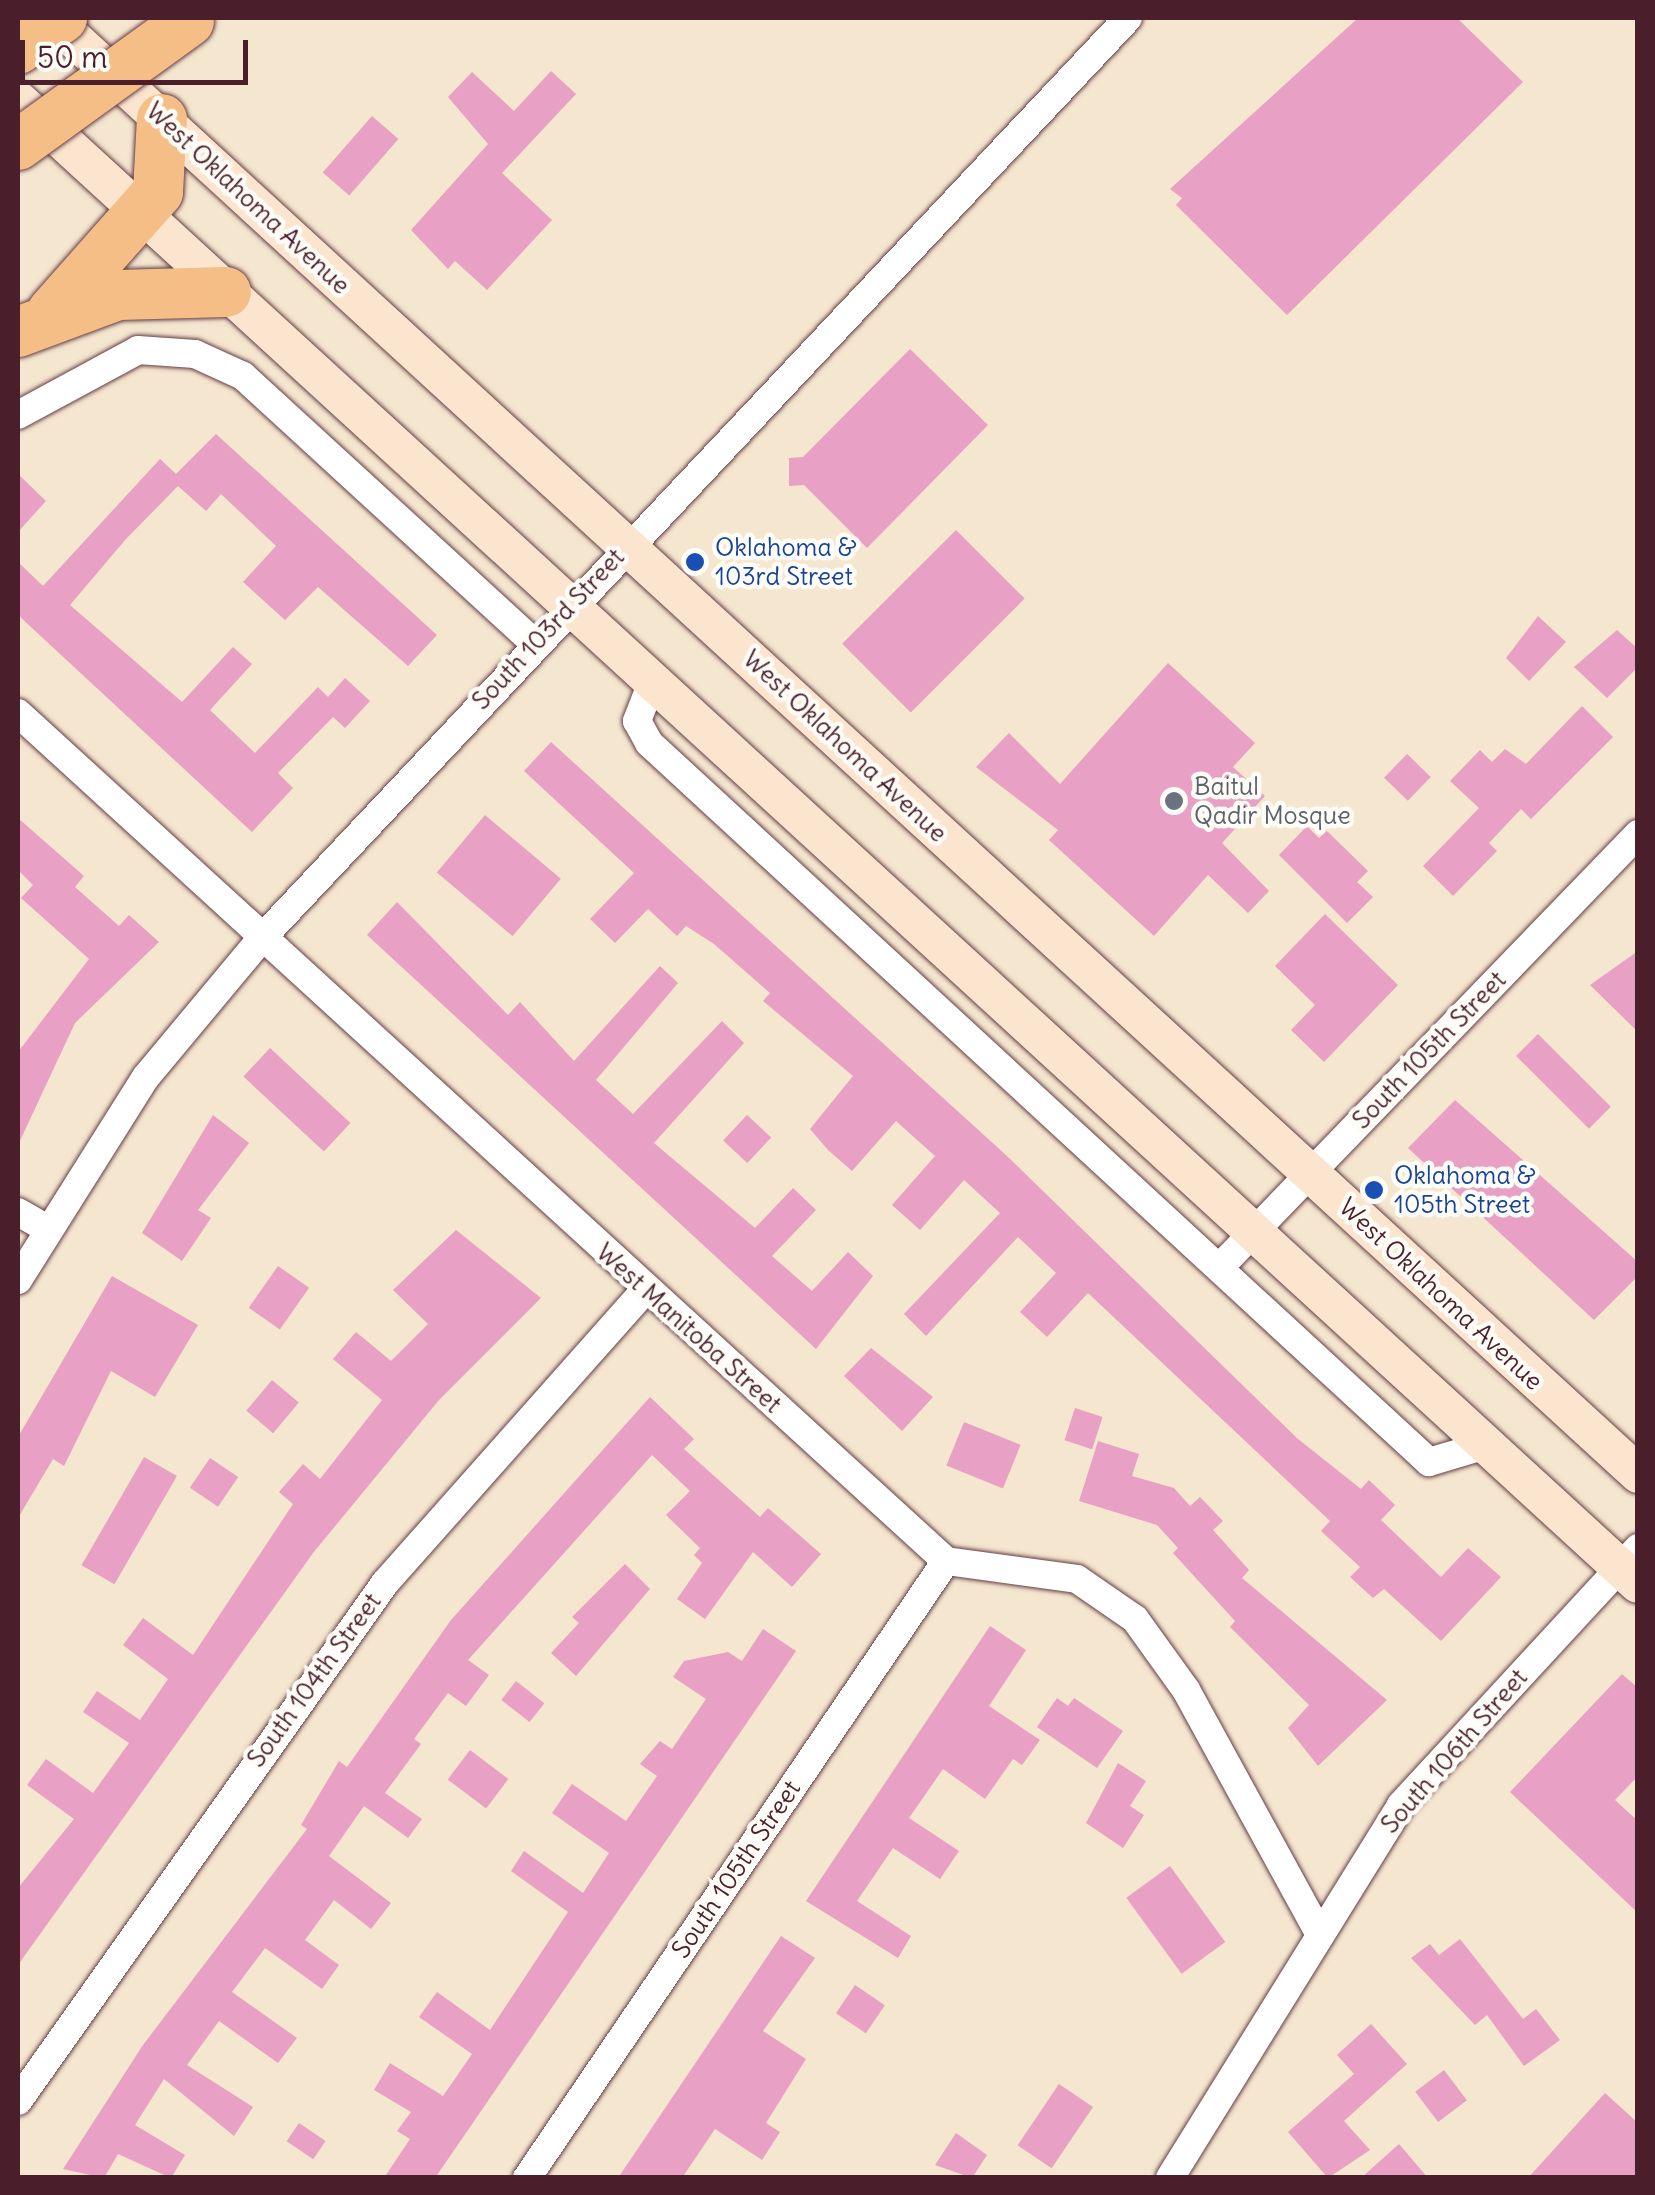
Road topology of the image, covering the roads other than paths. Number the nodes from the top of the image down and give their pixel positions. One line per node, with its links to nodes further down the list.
1 (52, 18): 7 (main road, West Oklahoma Avenue)
2 (62, 18): 5 (highway, bridge)
3 (1128, 18): 13 (street, South 103rd Street)
4 (191, 19): 8 (highway, bridge)
5 (18, 49)
6 (18, 100): 9 (main road)
7 (162, 119): 9 (highway); 13 (main road, West Oklahoma Avenue)
8 (18, 145)
9 (144, 216): 10 (main road); 11 (highway)
10 (226, 292): 11 (highway); 14 (main road)
11 (35, 322)
12 (18, 415): 15 (street)
13 (626, 545): 14 (street, South 103rd Street); 20 (main road, West Oklahoma Avenue)
14 (571, 607): 15 (street, South 103rd Street); 16 (main road)
15 (534, 642): 19 (street, South 103rd Street)
16 (652, 682): 23 (main road); 24 (street)
17 (18, 713): 19 (street, West Manitoba Street)
18 (1638, 834): 20 (street, South 105th Street)
19 (262, 938): 22 (street, South 103rd Street); 26 (street, West Manitoba Street)
20 (1310, 1173): 23 (street, South 105th Street); 28 (main road, West Oklahoma Avenue)
21 (18, 1212): 22 (street)
22 (47, 1229): 25 (street, South 103rd Street)
23 (1254, 1233): 24 (street, South 105th Street); 27 (main road)
24 (1220, 1267): 27 (street)
25 (18, 1280)
26 (646, 1289): 29 (street, West Manitoba Street); 32 (street, South 104th Street)
27 (1486, 1445): 30 (main road)
28 (1638, 1474)
29 (946, 1562): 31 (street); 33 (street, South 105th Street)
30 (1631, 1566): 31 (street, South 106th Street)
31 (1317, 1929): 34 (street, South 106th Street)
32 (18, 2100)
33 (527, 2178)
34 (1170, 2178)

